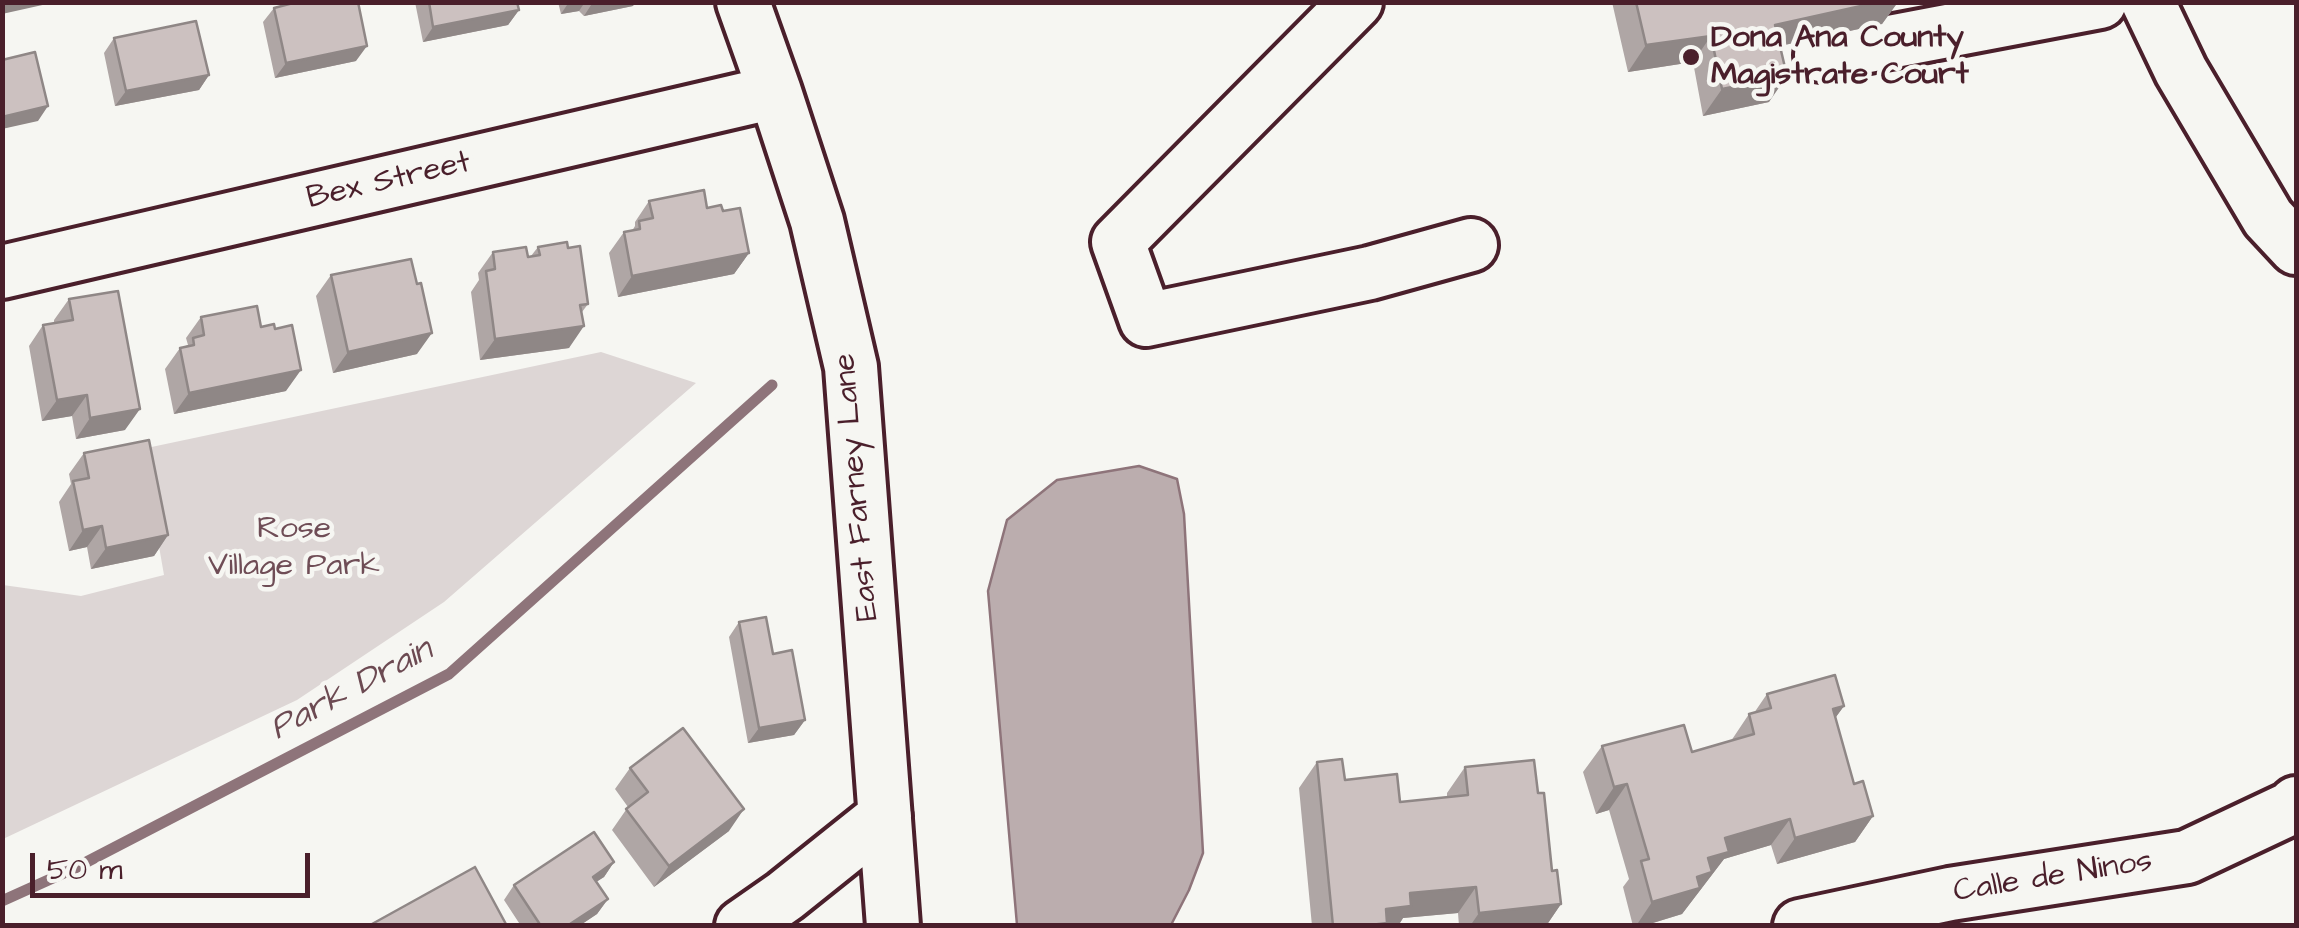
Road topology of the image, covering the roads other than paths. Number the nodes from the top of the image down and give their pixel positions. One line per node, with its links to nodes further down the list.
1 (742, 2): 6 (street, East Farney Lane)
2 (1356, 2): 7 (street)
3 (2100, 2): 5 (street)
4 (2148, 2): 8 (street)
5 (1821, 55)
6 (775, 92): 9 (street, Bex Street); 11 (street, East Farney Lane)
7 (1470, 245)
8 (2296, 248)
9 (2, 272)
10 (2295, 809): 14 (street, Calle de Ninos)
11 (885, 816): 12 (street); 13 (street, East Farney Lane)
12 (742, 926)
13 (893, 926)
14 (1800, 926)

